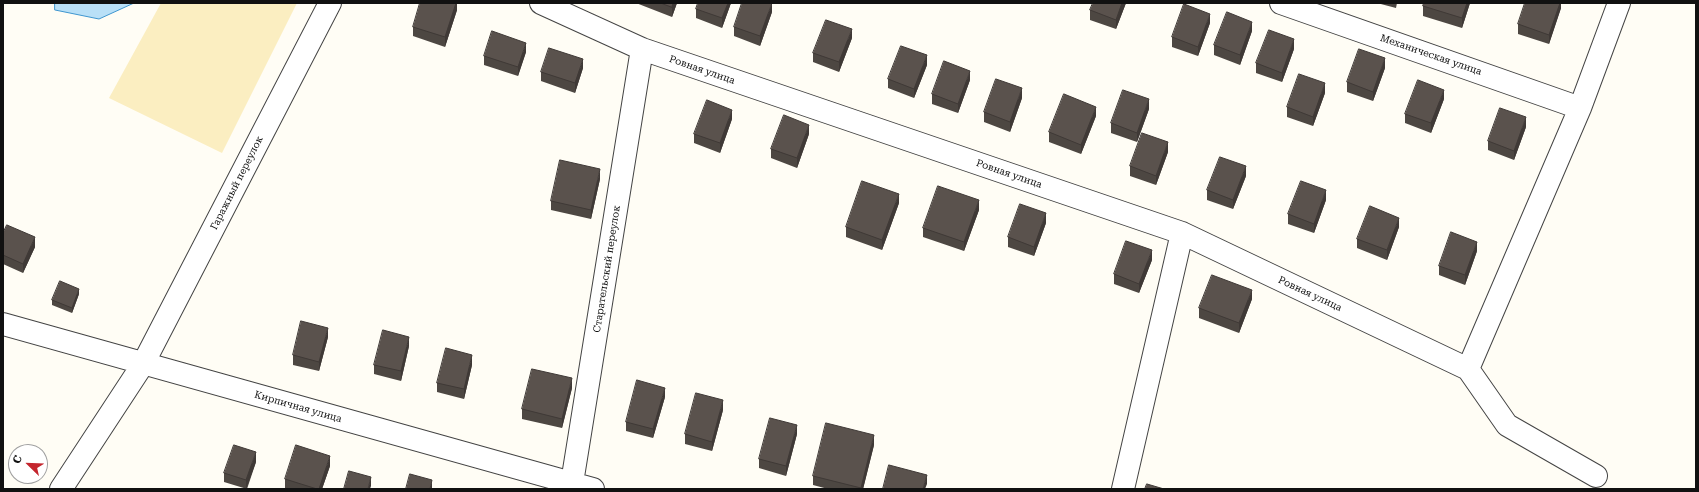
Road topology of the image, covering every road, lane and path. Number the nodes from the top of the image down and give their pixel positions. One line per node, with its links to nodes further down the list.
1 (330, 3): 9 (street, Гаражный переулок)
2 (541, 3): 5 (street, Ровная улица)
3 (1282, 3): 6 (street, Механическая улица)
4 (1620, 3): 6 (street)
5 (642, 49): 7 (street, Ровная улица); 12 (street, Старательский переулок)
6 (1580, 108): 10 (street)
7 (1182, 233): 10 (street, Ровная улица); 14 (street)
8 (3, 324): 9 (street, Кирпичная улица)
9 (143, 364): 12 (street, Кирпичная улица); 13 (street, Гаражный переулок)
10 (1468, 369): 11 (street)
11 (1596, 476)
12 (579, 487)
13 (61, 489)
14 (1123, 489)

